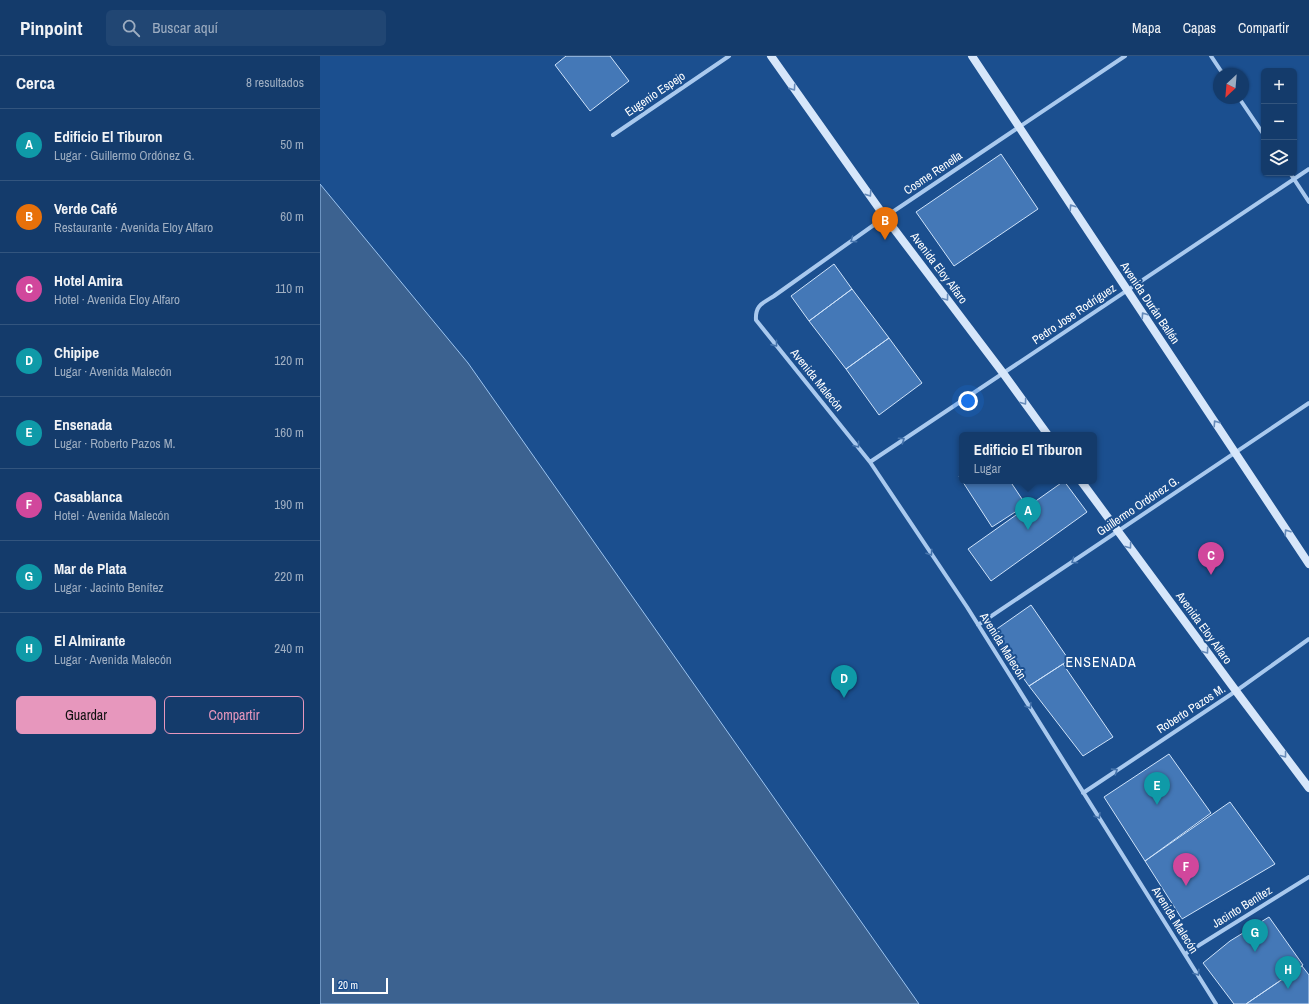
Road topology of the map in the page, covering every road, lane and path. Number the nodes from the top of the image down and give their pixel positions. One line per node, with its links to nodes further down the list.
1 (729, 56): 10 (street, Eugenio Espejo)
2 (771, 56): 15 (street, Avenida Eloy Alfaro, one-way to 15)
3 (972, 56): 8 (street, Avenida Durán Ballén)
4 (1126, 56): 8 (street, Cosme Renella)
5 (1211, 56): 6 (street)
6 (1219, 68)
7 (1243, 104): 9 (street)
8 (1019, 127): 15 (street, Cosme Renella); 16 (street, Avenida Durán Ballén, one-way to 8)
9 (1261, 131)
10 (613, 135)
11 (1309, 169): 13 (street, Pedro Jose Rodríguez)
12 (1292, 176): 13 (street)
13 (1294, 180): 14 (street); 16 (street, Pedro Jose Rodríguez)
14 (1309, 202)
15 (885, 217): 17 (street, Cosme Renella, one-way to 17); 18 (street, Avenida Eloy Alfaro, one-way to 18)
16 (1128, 291): 18 (street, Pedro Jose Rodríguez); 21 (street, Avenida Durán Ballén, one-way to 16)
17 (756, 311): 22 (street, Avenida Malecón, one-way to 22)
18 (1003, 373): 20 (street, Avenida Eloy Alfaro, one-way to 20); 22 (street, Pedro Jose Rodríguez, one-way to 18)
19 (1309, 402): 21 (street, Guillermo Ordónez G.)
20 (1046, 432)
21 (1235, 452): 24 (street, Guillermo Ordónez G.); 25 (street, Avenida Durán Ballén, one-way to 21)
22 (870, 462): 26 (street, Avenida Malecón, one-way to 26)
23 (1084, 484): 24 (street, Avenida Eloy Alfaro)
24 (1118, 531): 26 (street, Guillermo Ordónez G., one-way to 26); 28 (street, Avenida Eloy Alfaro, one-way to 28)
25 (1309, 564)
26 (978, 626): 30 (street, Avenida Malecón, one-way to 30)
27 (1309, 639): 28 (street, Roberto Pazos M.)
28 (1236, 691): 29 (street, Avenida Eloy Alfaro, one-way to 29); 30 (street, Roberto Pazos M., one-way to 28)
29 (1309, 788)
30 (1083, 793): 32 (street, Avenida Malecón, one-way to 32)
31 (1309, 877): 32 (street, Jacinto Benítez)
32 (1185, 954): 33 (street, Avenida Malecón, one-way to 33)
33 (1216, 1004)

